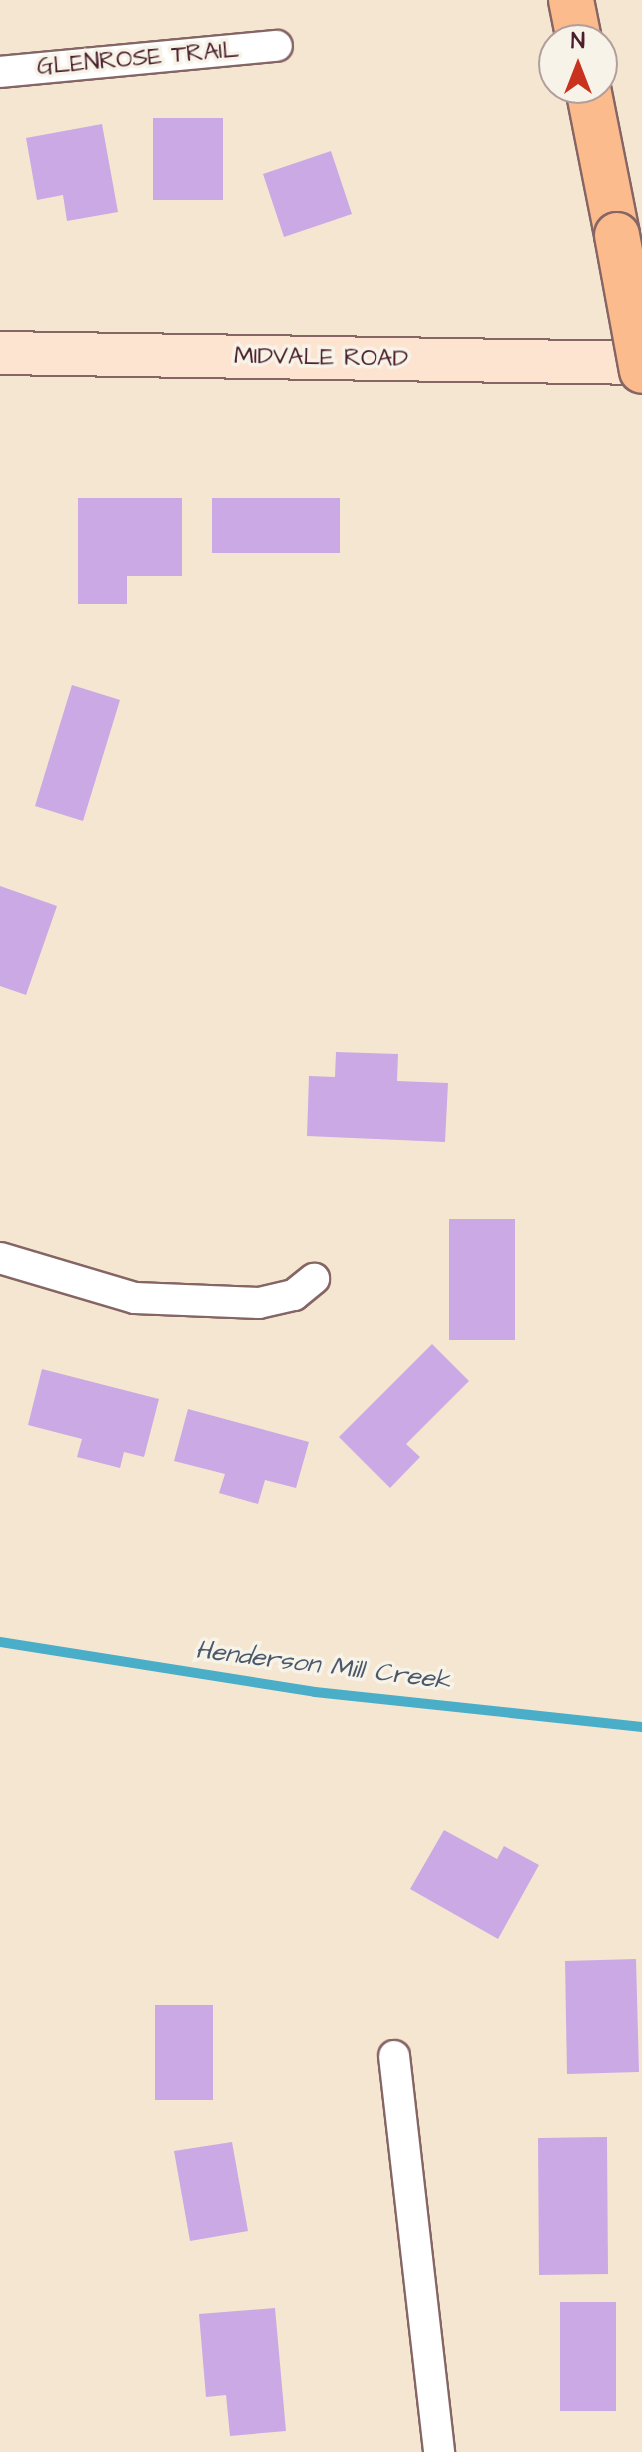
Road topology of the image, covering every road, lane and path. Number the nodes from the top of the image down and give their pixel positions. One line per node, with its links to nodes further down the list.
1 (571, 0): 2 (highway)
2 (576, 24)
3 (277, 46): 4 (street, GLENROSE TRAIL)
4 (0, 72)
5 (591, 104): 8 (highway, bridge)
6 (0, 353): 7 (street, MIDVALE ROAD)
7 (642, 363)
8 (642, 371)
9 (0, 1258): 10 (street)
10 (314, 1279)
11 (394, 2056): 12 (street)
12 (439, 2452)

